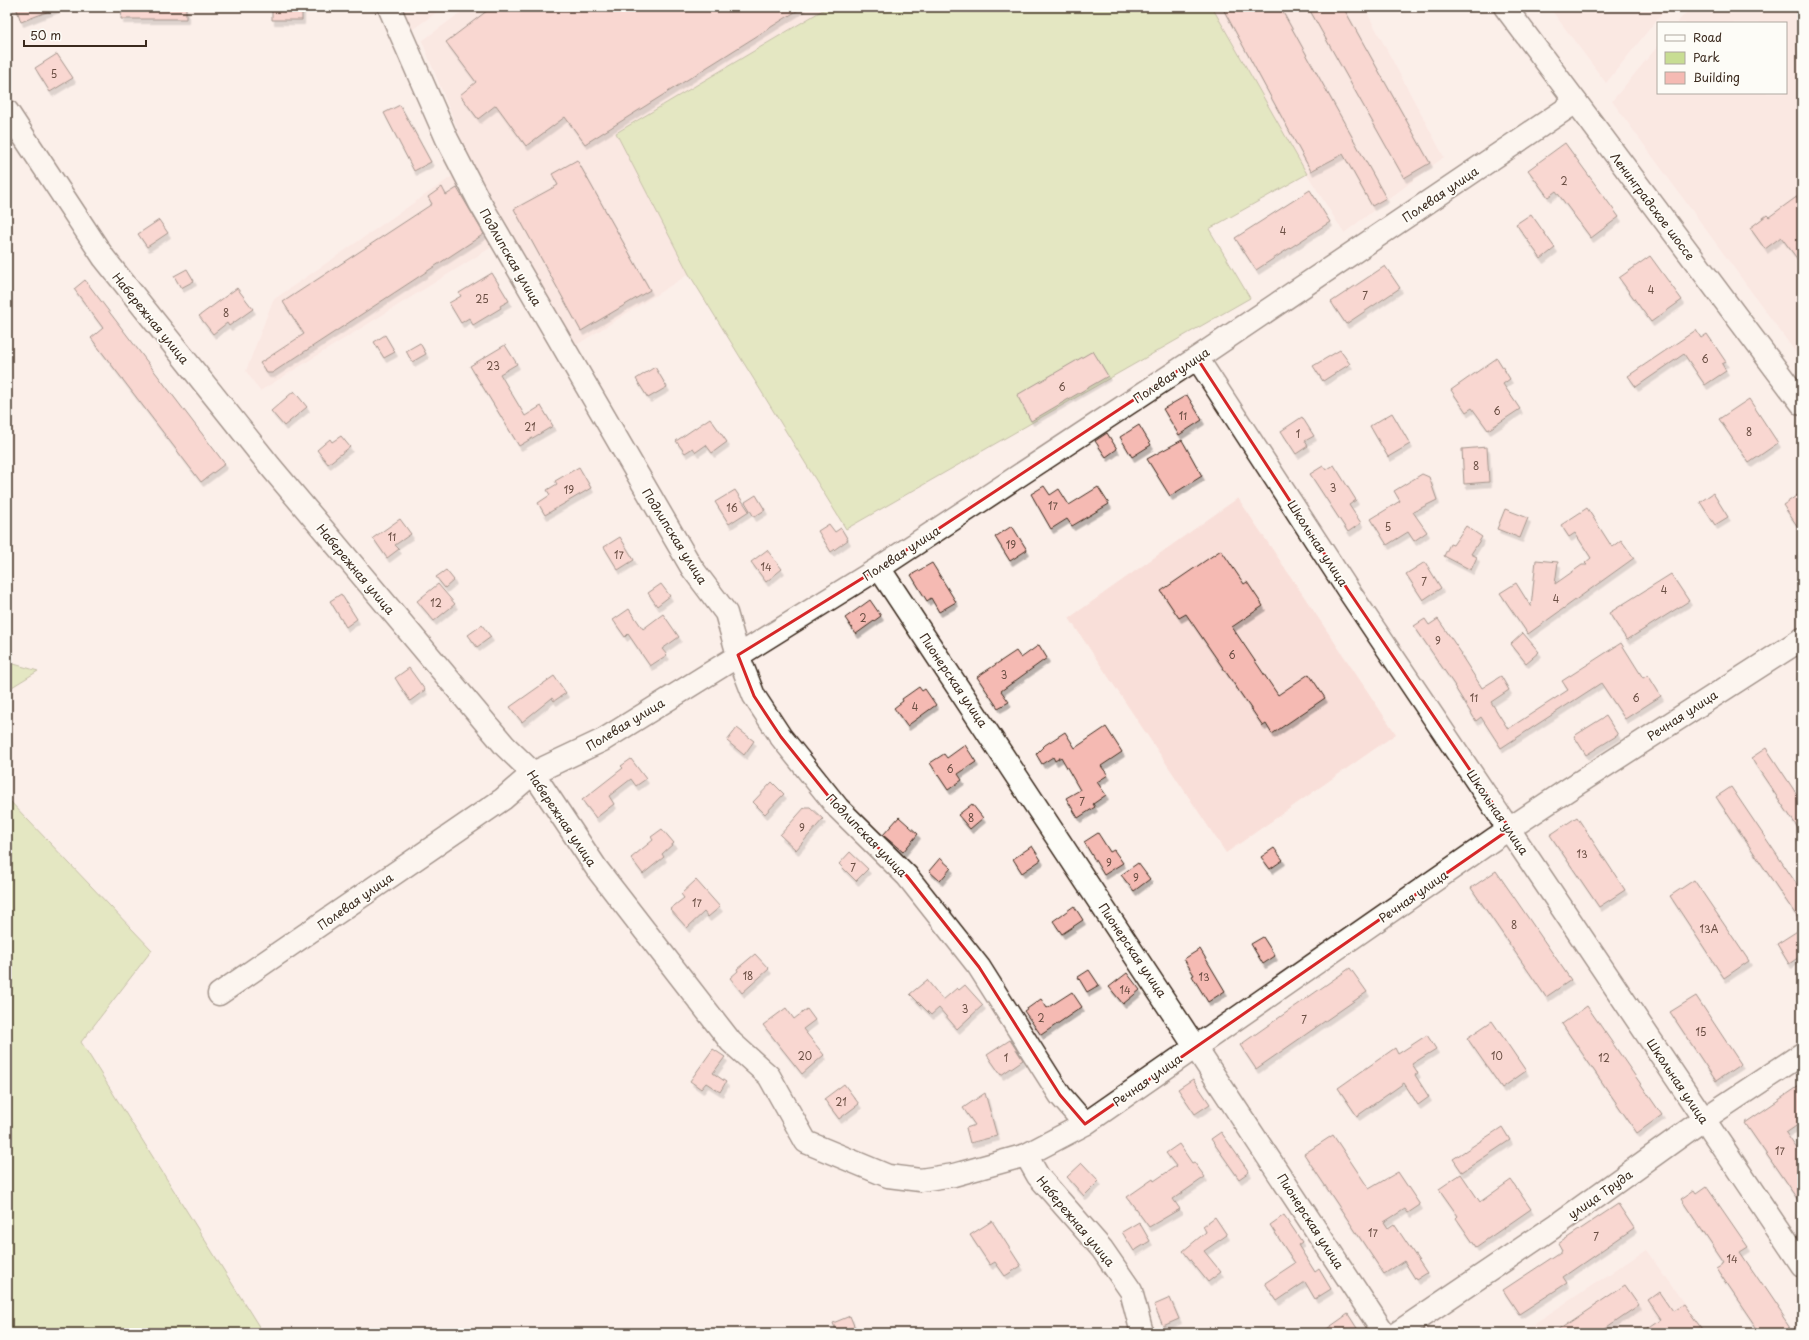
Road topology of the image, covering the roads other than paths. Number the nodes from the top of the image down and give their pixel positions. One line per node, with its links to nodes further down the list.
1 (389, 7): 9 (street, Подлипская улица)
2 (1505, 7): 3 (street, Ленинградское шоссе)
3 (1576, 102): 5 (street, Полевая улица); 6 (street, Ленинградское шоссе)
4 (7, 111): 10 (street, Набережная улица)
5 (1197, 358): 7 (street, Полевая улица); 11 (street, Школьная улица)
6 (1802, 404)
7 (879, 568): 9 (street, Полевая улица); 13 (street, Пионерская улица)
8 (1802, 639): 11 (street, Речная улица)
9 (738, 655): 10 (street, Полевая улица); 16 (street, Подлипская улица)
10 (533, 773): 12 (street, Полевая улица); 17 (street, Набережная улица)
11 (1510, 829): 13 (street, Речная улица); 15 (street, Школьная улица)
12 (219, 994)
13 (1196, 1046): 16 (street, Речная улица); 20 (street, Пионерская улица)
14 (1802, 1054): 15 (street, улица Труда)
15 (1704, 1119): 18 (street, Школьная улица); 21 (street, улица Труда)
16 (1085, 1124): 17 (street, Речная улица)
17 (1026, 1154): 19 (street, Набережная улица)
18 (1802, 1265)
19 (1142, 1333)
20 (1384, 1333)
21 (1397, 1333)

